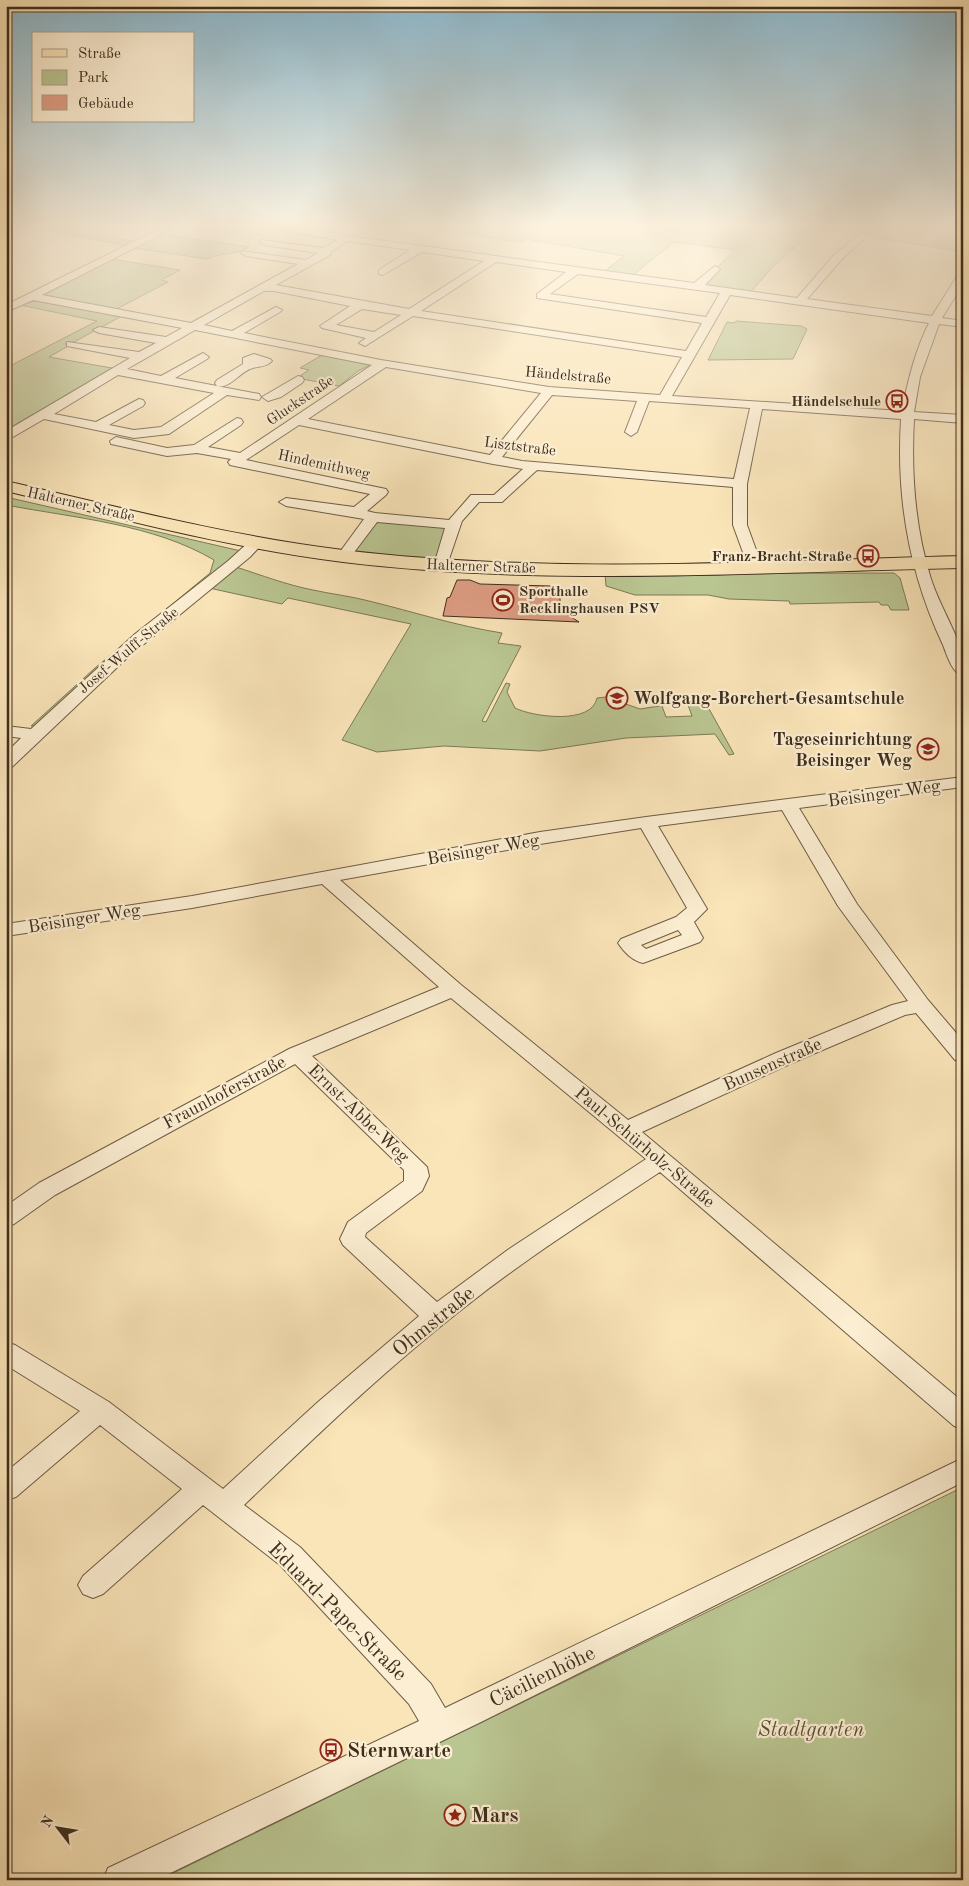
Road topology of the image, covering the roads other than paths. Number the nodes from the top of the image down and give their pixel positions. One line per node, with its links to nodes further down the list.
1 (130, 316): 14 (street, Händelstraße)
2 (213, 316): 14 (street)
3 (265, 316): 17 (street)
4 (338, 316): 18 (street)
5 (408, 316): 18 (street)
6 (433, 316): 23 (street)
7 (674, 316): 12 (street)
8 (711, 316): 12 (street)
9 (907, 316): 11 (street)
10 (937, 316): 11 (street)
11 (935, 320): 13 (street); 37 (street)
12 (708, 321): 23 (street)
13 (963, 324)
14 (190, 328): 16 (street, Händelstraße); 19 (street)
15 (99, 330): 19 (street)
16 (219, 333): 17 (street, Händelstraße); 19 (street)
17 (232, 335): 21 (street, Händelstraße)
18 (376, 336): 22 (street)
19 (171, 339): 24 (street)
20 (70, 344): 24 (street)
21 (285, 344): 22 (street, Händelstraße); 30 (street)
22 (346, 355): 26 (street, Händelstraße)
23 (689, 355): 33 (street)
24 (142, 356): 27 (street)
25 (203, 357): 28 (street)
26 (382, 364): 31 (street, Händelstraße); 39 (street, Gluckstraße)
27 (116, 371): 28 (street); 36 (street)
28 (162, 380): 30 (street)
29 (298, 380): 30 (street)
30 (223, 387): 43 (street)
31 (549, 391): 32 (street, Händelstraße); 48 (street)
32 (644, 398): 33 (street, Händelstraße); 42 (street)
33 (664, 399): 35 (street, Händelstraße)
34 (139, 403): 41 (street)
35 (757, 405): 37 (street, Händelstraße); 50 (street)
36 (42, 415): 41 (street); 44 (street)
37 (907, 415): 38 (street, Händelstraße); 59 (street)
38 (963, 419)
39 (298, 421): 47 (street, Gluckstraße); 48 (street, Lisztstraße)
40 (237, 422): 46 (street, Hindemithweg)
41 (99, 427): 43 (street); 45 (street, Hindemithweg)
42 (630, 432)
43 (134, 434): 45 (street)
44 (6, 438)
45 (121, 442): 46 (street, Hindemithweg)
46 (197, 449): 47 (street, Hindemithweg)
47 (242, 457): 53 (street, Hindemithweg)
48 (493, 460): 49 (street, Lisztstraße)
49 (535, 465): 50 (street, Lisztstraße); 55 (street)
50 (740, 484): 61 (street)
51 (6, 486): 56 (main road, Halterner Straße)
52 (286, 502): 53 (street)
53 (357, 512): 54 (street)
54 (372, 517): 55 (street); 57 (street)
55 (452, 524): 60 (street)
56 (256, 543): 57 (main road, Halterner Straße); 64 (street, Josef-Wulff-Straße)
57 (344, 556): 60 (main road, Halterner Straße)
58 (963, 562): 59 (main road, Halterner Straße)
59 (919, 563): 61 (main road, Halterner Straße); 62 (street)
60 (441, 565): 61 (main road, Halterner Straße)
61 (755, 566)
62 (963, 672)
63 (6, 731): 64 (street)
64 (34, 734): 65 (street, Josef-Wulff-Straße)
65 (6, 763)
66 (963, 782): 67 (street, Beisinger Weg)
67 (789, 806): 68 (street, Beisinger Weg); 73 (street)
68 (646, 822): 69 (street, Beisinger Weg); 70 (street)
69 (325, 877): 71 (street, Beisinger Weg); 72 (street, Paul-Schürholz-Straße)
70 (683, 921)
71 (6, 930)
72 (453, 989): 74 (street, Fraunhoferstraße); 76 (street, Paul-Schürholz-Straße)
73 (920, 1005): 75 (street); 76 (street, Bunsenstraße)
74 (297, 1054): 78 (street, Fraunhoferstraße); 79 (street, Ernst-Abbe-Weg)
75 (963, 1055)
76 (626, 1130): 77 (street, Paul-Schürholz-Straße)
77 (662, 1160): 79 (street, Ohmstraße); 82 (street, Paul-Schürholz-Straße)
78 (6, 1218)
79 (436, 1316): 86 (street, Ohmstraße)
80 (6, 1352): 81 (street, Eduard-Pape-Straße)
81 (100, 1410): 84 (street); 85 (street, Eduard-Pape-Straße)
82 (963, 1418)
83 (963, 1469): 88 (street, Cäcilienhöhe)
84 (6, 1489)
85 (201, 1489): 86 (street, Eduard-Pape-Straße); 87 (street)
86 (224, 1506): 88 (street, Eduard-Pape-Straße)
87 (93, 1585)
88 (439, 1726): 89 (street, Cäcilienhöhe)
89 (120, 1880)

